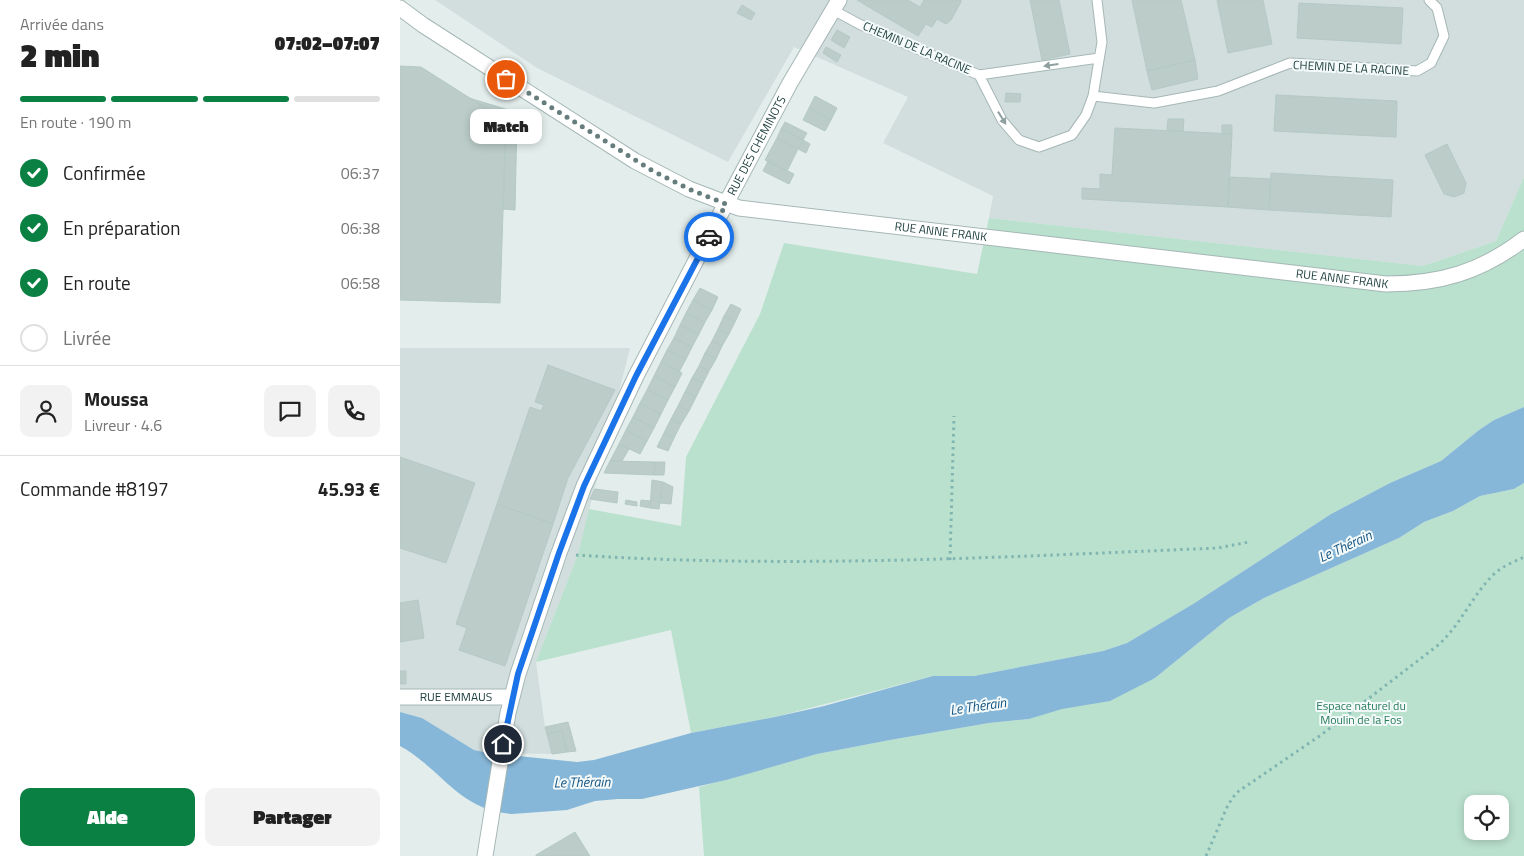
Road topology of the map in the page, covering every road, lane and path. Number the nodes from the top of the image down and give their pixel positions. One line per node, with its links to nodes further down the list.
1 (1097, 0): 5 (lane)
2 (1429, 0): 7 (lane, CHEMIN DE LA RACINE)
3 (836, 5): 6 (lane, CHEMIN DE LA RACINE); 8 (street, RUE DES CHEMINOTS)
4 (400, 8): 8 (street, RUE ANNE FRANK)
5 (1099, 58): 6 (lane, one-way to 6); 7 (lane)
6 (979, 75): 7 (lane, CHEMIN DE LA RACINE, one-way to 7)
7 (1093, 96)
8 (726, 204): 9 (street, RUE ANNE FRANK); 12 (street, RUE DES CHEMINOTS)
9 (1524, 239)
10 (954, 416): 14 (path)
11 (1249, 542): 14 (path)
12 (559, 553): 14 (path); 16 (street, RUE DES CHEMINOTS)
13 (1524, 557): 18 (path)
14 (950, 560)
15 (400, 697): 16 (street, RUE EMMAUS)
16 (512, 697): 17 (street, RUE DES CHEMINOTS)
17 (485, 856)
18 (1206, 856)

